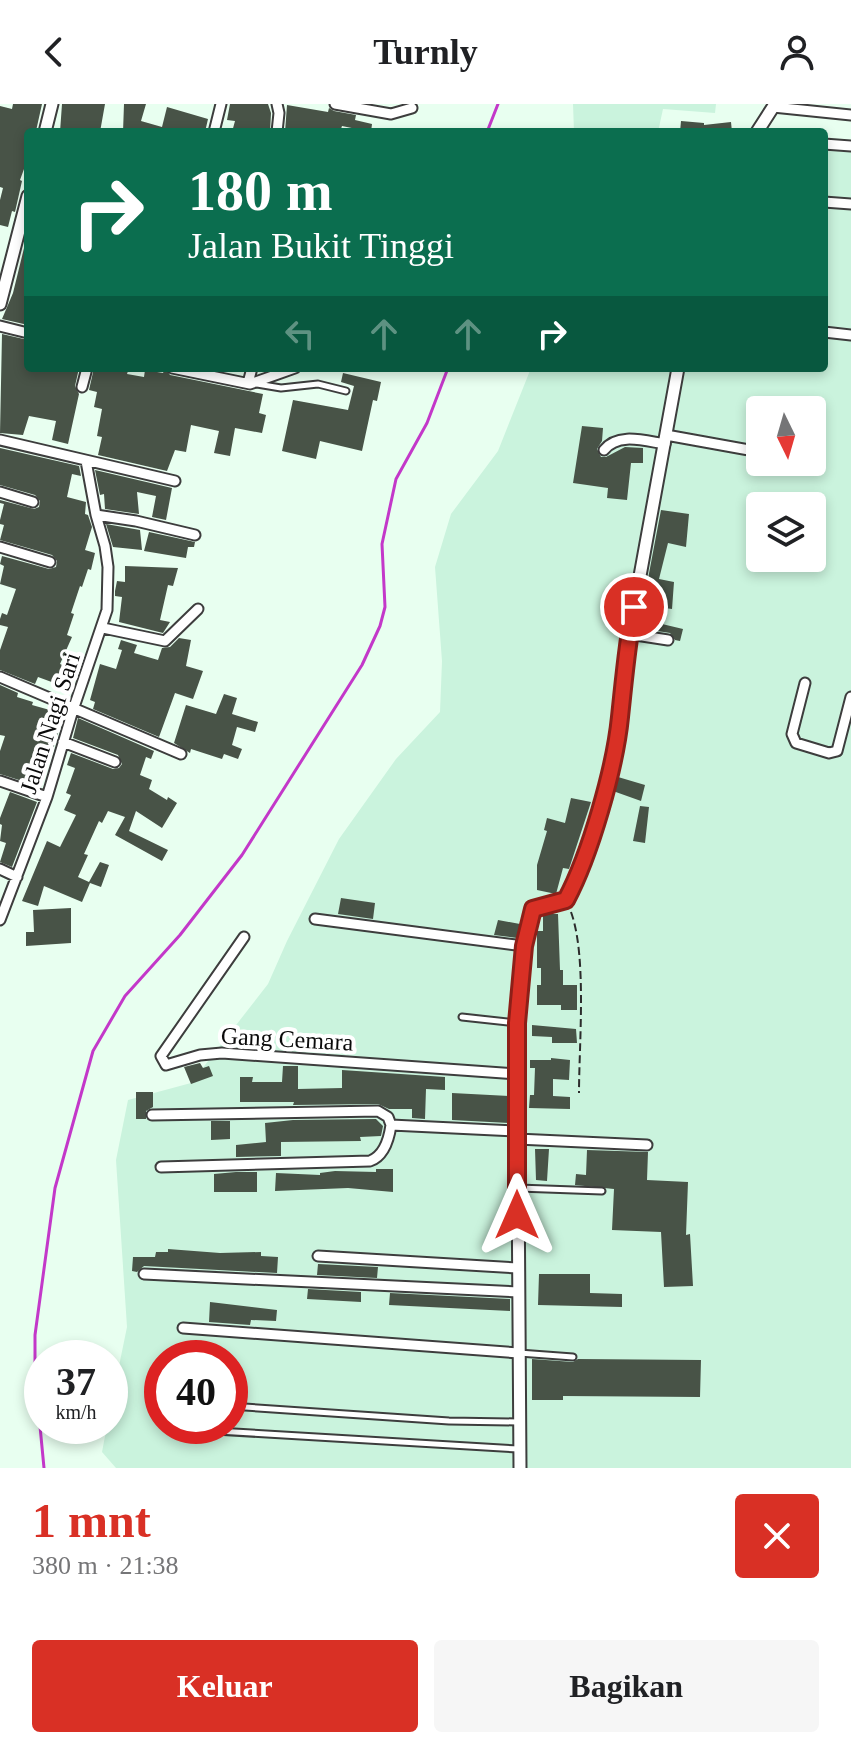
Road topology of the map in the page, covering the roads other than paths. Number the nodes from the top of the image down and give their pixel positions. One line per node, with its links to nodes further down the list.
1 (52, 104): 8 (street)
2 (221, 104): 9 (street)
3 (277, 104): 10 (street)
4 (335, 104): 6 (street)
5 (774, 106): 7 (street); 11 (street)
6 (412, 108)
7 (851, 115)
8 (46, 128)
9 (215, 128)
10 (279, 128)
11 (760, 128)
12 (828, 144): 13 (street)
13 (851, 146)
14 (828, 202): 15 (street)
15 (851, 204)
16 (24, 224): 17 (street)
17 (0, 304)
18 (0, 326): 19 (street)
19 (24, 332)
20 (828, 332): 21 (street)
21 (851, 335)
22 (86, 372): 28 (street)
23 (192, 372): 27 (street)
24 (252, 372): 27 (street)
25 (281, 372): 27 (street)
26 (677, 372): 30 (street)
27 (251, 384): 29 (lane)
28 (82, 387)
29 (346, 391)
30 (665, 439): 32 (street); 33 (street); 44 (street)
31 (0, 440): 34 (street)
32 (604, 450)
33 (746, 450)
34 (86, 461): 35 (street); 38 (street, Jalan Nagi Sari)
35 (175, 481)
36 (0, 492): 37 (street)
37 (33, 502)
38 (96, 515): 39 (street); 43 (street, Jalan Nagi Sari)
39 (195, 535)
40 (0, 547): 41 (street)
41 (50, 562)
42 (198, 609): 43 (street)
43 (103, 628): 49 (street, Jalan Nagi Sari)
44 (629, 634): 45 (street); 60 (street)
45 (668, 640)
46 (0, 677): 49 (street)
47 (805, 683): 48 (street)
48 (851, 697)
49 (73, 710): 50 (street, Jalan Nagi Sari); 51 (street)
50 (63, 742): 52 (street); 54 (street, Jalan Nagi Sari)
51 (181, 754)
52 (115, 762)
53 (0, 781): 54 (street)
54 (47, 797): 56 (street, Jalan Nagi Sari)
55 (0, 869): 56 (street)
56 (17, 877): 58 (street, Jalan Nagi Sari)
57 (315, 919): 60 (street)
58 (0, 920)
59 (244, 937): 63 (street, Gang Cemara)
60 (524, 946): 62 (street)
61 (462, 1017): 62 (lane)
62 (517, 1023): 63 (street)
63 (517, 1074): 66 (street)
64 (152, 1115): 65 (street)
65 (391, 1125): 66 (street); 68 (street)
66 (517, 1135): 67 (street); 69 (street)
67 (647, 1145)
68 (161, 1167)
69 (517, 1188): 70 (lane); 72 (street)
70 (602, 1191)
71 (318, 1256): 72 (street)
72 (518, 1268): 74 (street)
73 (144, 1274): 74 (street)
74 (518, 1292): 76 (street)
75 (183, 1328): 76 (street)
76 (519, 1353): 77 (lane); 79 (street)
77 (573, 1357)
78 (248, 1407): 79 (lane)
79 (519, 1422): 81 (street)
80 (248, 1433): 81 (lane)
81 (519, 1449): 82 (street)
82 (520, 1468)

